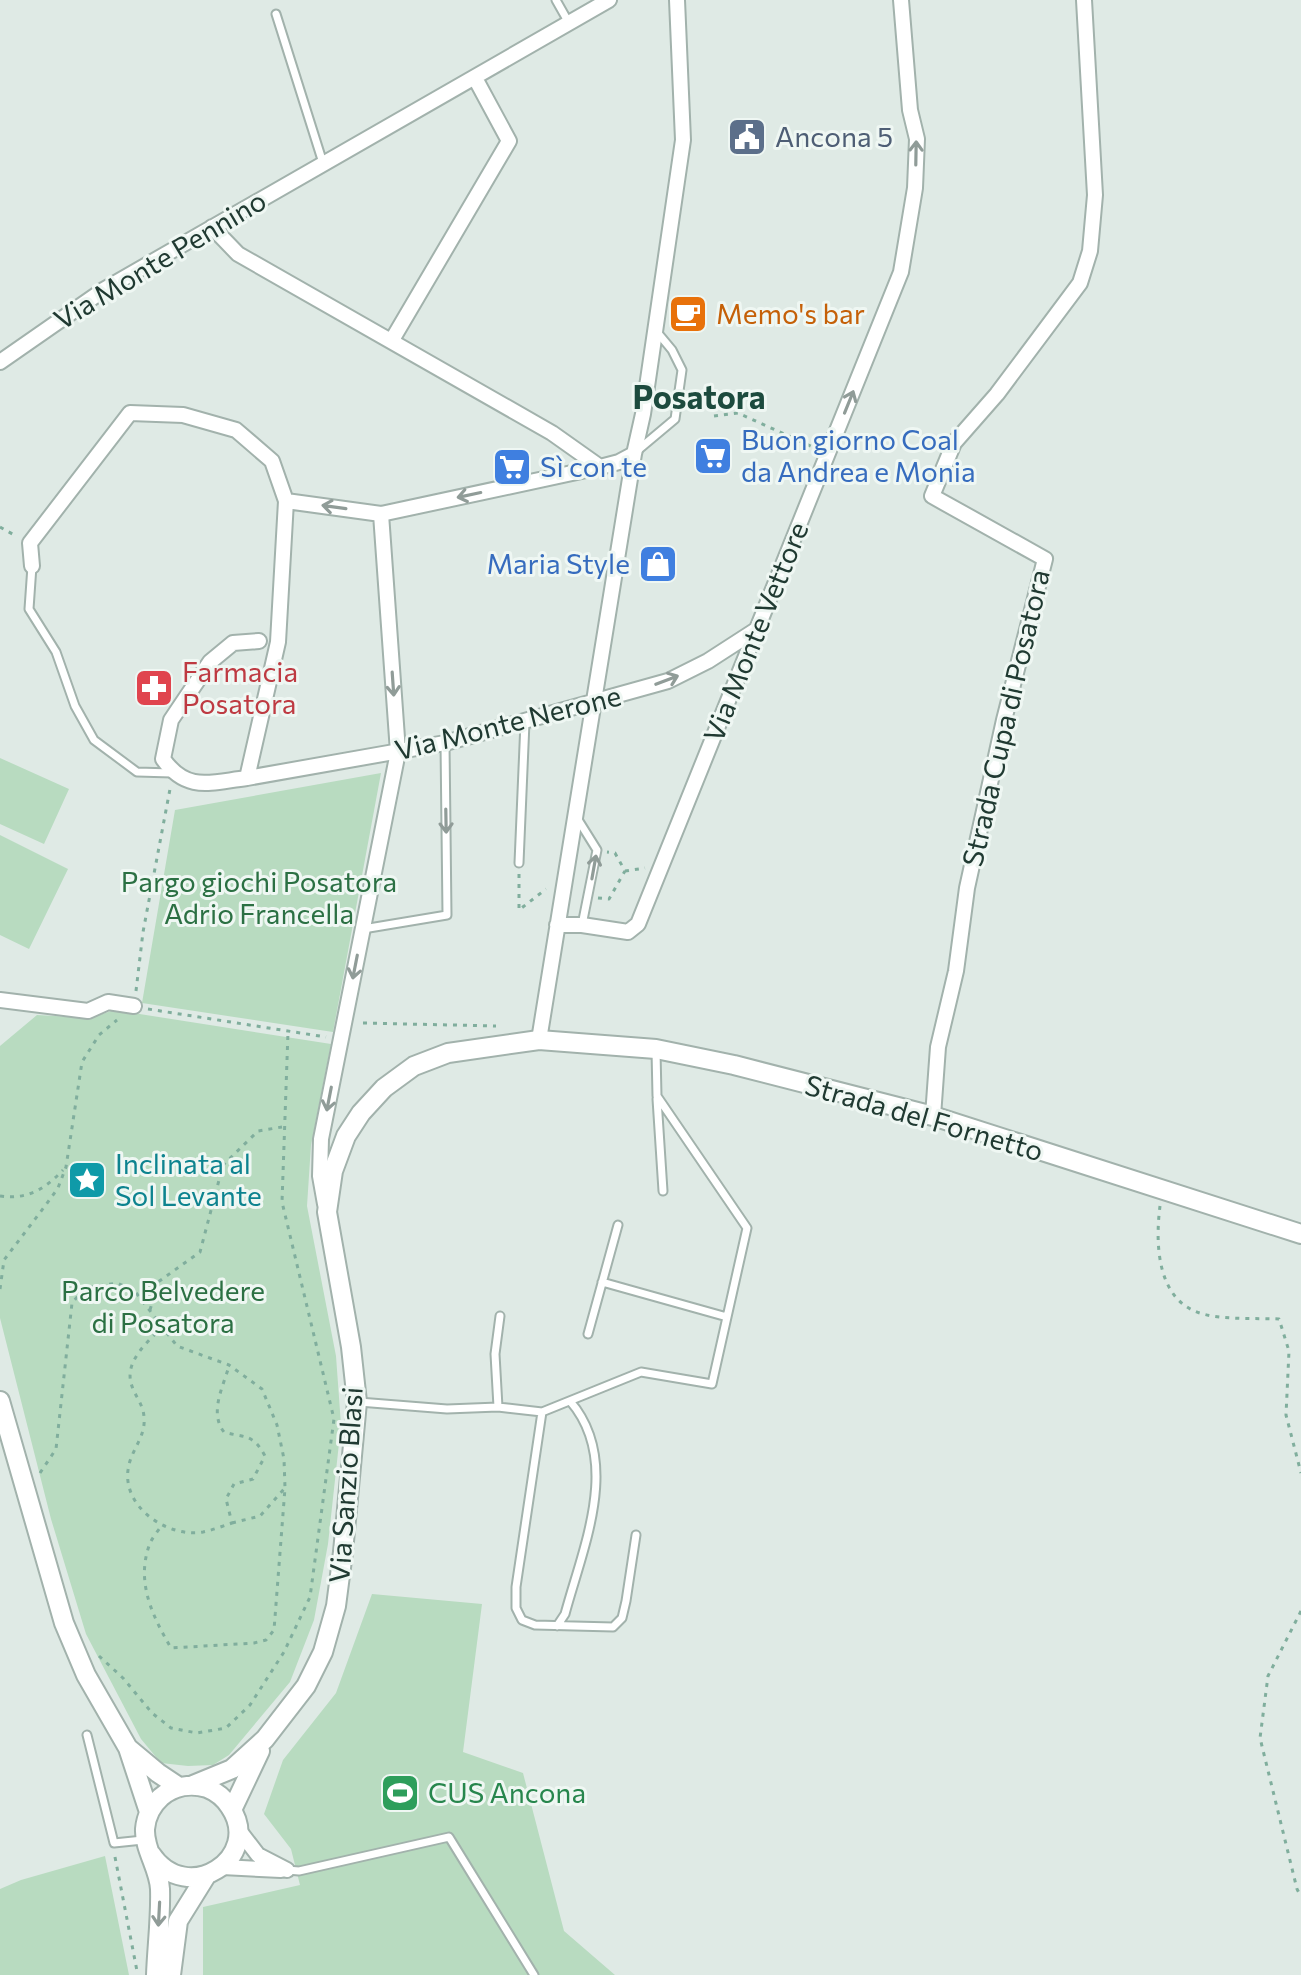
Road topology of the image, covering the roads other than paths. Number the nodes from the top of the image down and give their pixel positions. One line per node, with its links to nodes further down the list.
1 (556, 0): 7 (lane)
2 (609, 0): 7 (street, Via Monte Pennino)
3 (677, 0): 11 (street)
4 (901, 0): 19 (street, Via Monte Vettore, one-way to 4)
5 (1084, 0): 37 (street, Strada Cupa di Posatora)
6 (276, 14): 9 (lane)
7 (569, 23): 8 (street, Via Monte Pennino)
8 (475, 78): 9 (street, Via Monte Pennino); 12 (street)
9 (323, 163): 10 (street, Via Monte Pennino)
10 (212, 227): 12 (street); 13 (street, Via Monte Pennino)
11 (655, 330): 14 (street); 14 (lane)
12 (392, 340): 15 (street)
13 (0, 362)
14 (634, 454): 15 (street); 21 (street)
15 (600, 467): 17 (street, one-way to 17)
16 (286, 501): 17 (street, one-way to 16); 18 (street); 26 (street)
17 (381, 514): 24 (street, Via Sanzio Blasi, one-way to 24)
18 (32, 566): 25 (lane)
19 (756, 630): 21 (street, Via Monte Nerone, one-way to 19); 30 (street, Via Monte Vettore)
20 (259, 641): 25 (street)
21 (593, 702): 22 (street, Via Monte Nerone); 27 (street)
22 (525, 720): 23 (street, Via Monte Nerone); 28 (lane)
23 (445, 743): 24 (street, Via Monte Nerone); 31 (lane, one-way to 31)
24 (398, 752): 26 (street, Via Monte Nerone); 31 (street, Via Sanzio Blasi)
25 (173, 773): 26 (street, Via Monte Nerone)
26 (247, 778)
27 (575, 815): 29 (street); 30 (lane, one-way to 27)
28 (519, 863)
29 (557, 925): 30 (street, Via Monte Vettore); 34 (street)
30 (582, 925)
31 (363, 929): 39 (street, Via Sanzio Blasi, one-way to 39)
32 (0, 1000): 33 (street)
33 (134, 1006)
34 (539, 1040): 35 (street, Strada del Fornetto); 39 (street, Via Sanzio Blasi)
35 (656, 1049): 36 (lane); 37 (street, Strada del Fornetto)
36 (657, 1096): 38 (lane); 44 (lane)
37 (933, 1116): 41 (street, Strada del Fornetto)
38 (663, 1191)
39 (327, 1212): 48 (street, Via Sanzio Blasi)
40 (618, 1225): 42 (lane)
41 (1301, 1234)
42 (602, 1282): 44 (lane); 45 (lane)
43 (500, 1316): 49 (lane)
44 (727, 1317): 47 (lane)
45 (588, 1334)
46 (0, 1401): 55 (street)
47 (570, 1401): 50 (lane); 52 (lane)
48 (357, 1402): 49 (lane); 54 (street, Via Sanzio Blasi)
49 (498, 1407): 50 (lane)
50 (542, 1412): 52 (lane)
51 (636, 1535): 52 (lane)
52 (557, 1626)
53 (87, 1735): 60 (lane)
54 (265, 1739): 56 (street, Via Sanzio Blasi); 57 (street, Via Sanzio Blasi)
55 (128, 1748): 56 (street); 58 (street)
56 (186, 1786): 57 (street); 58 (street)
57 (232, 1810): 59 (street)
58 (149, 1812): 60 (street)
59 (238, 1829): 61 (street); 62 (street)
60 (148, 1847): 62 (street); 63 (street, one-way to 63)
61 (287, 1870): 62 (street); 65 (lane)
62 (214, 1872): 64 (street)
63 (156, 1975)
64 (171, 1975)
65 (534, 1975)

